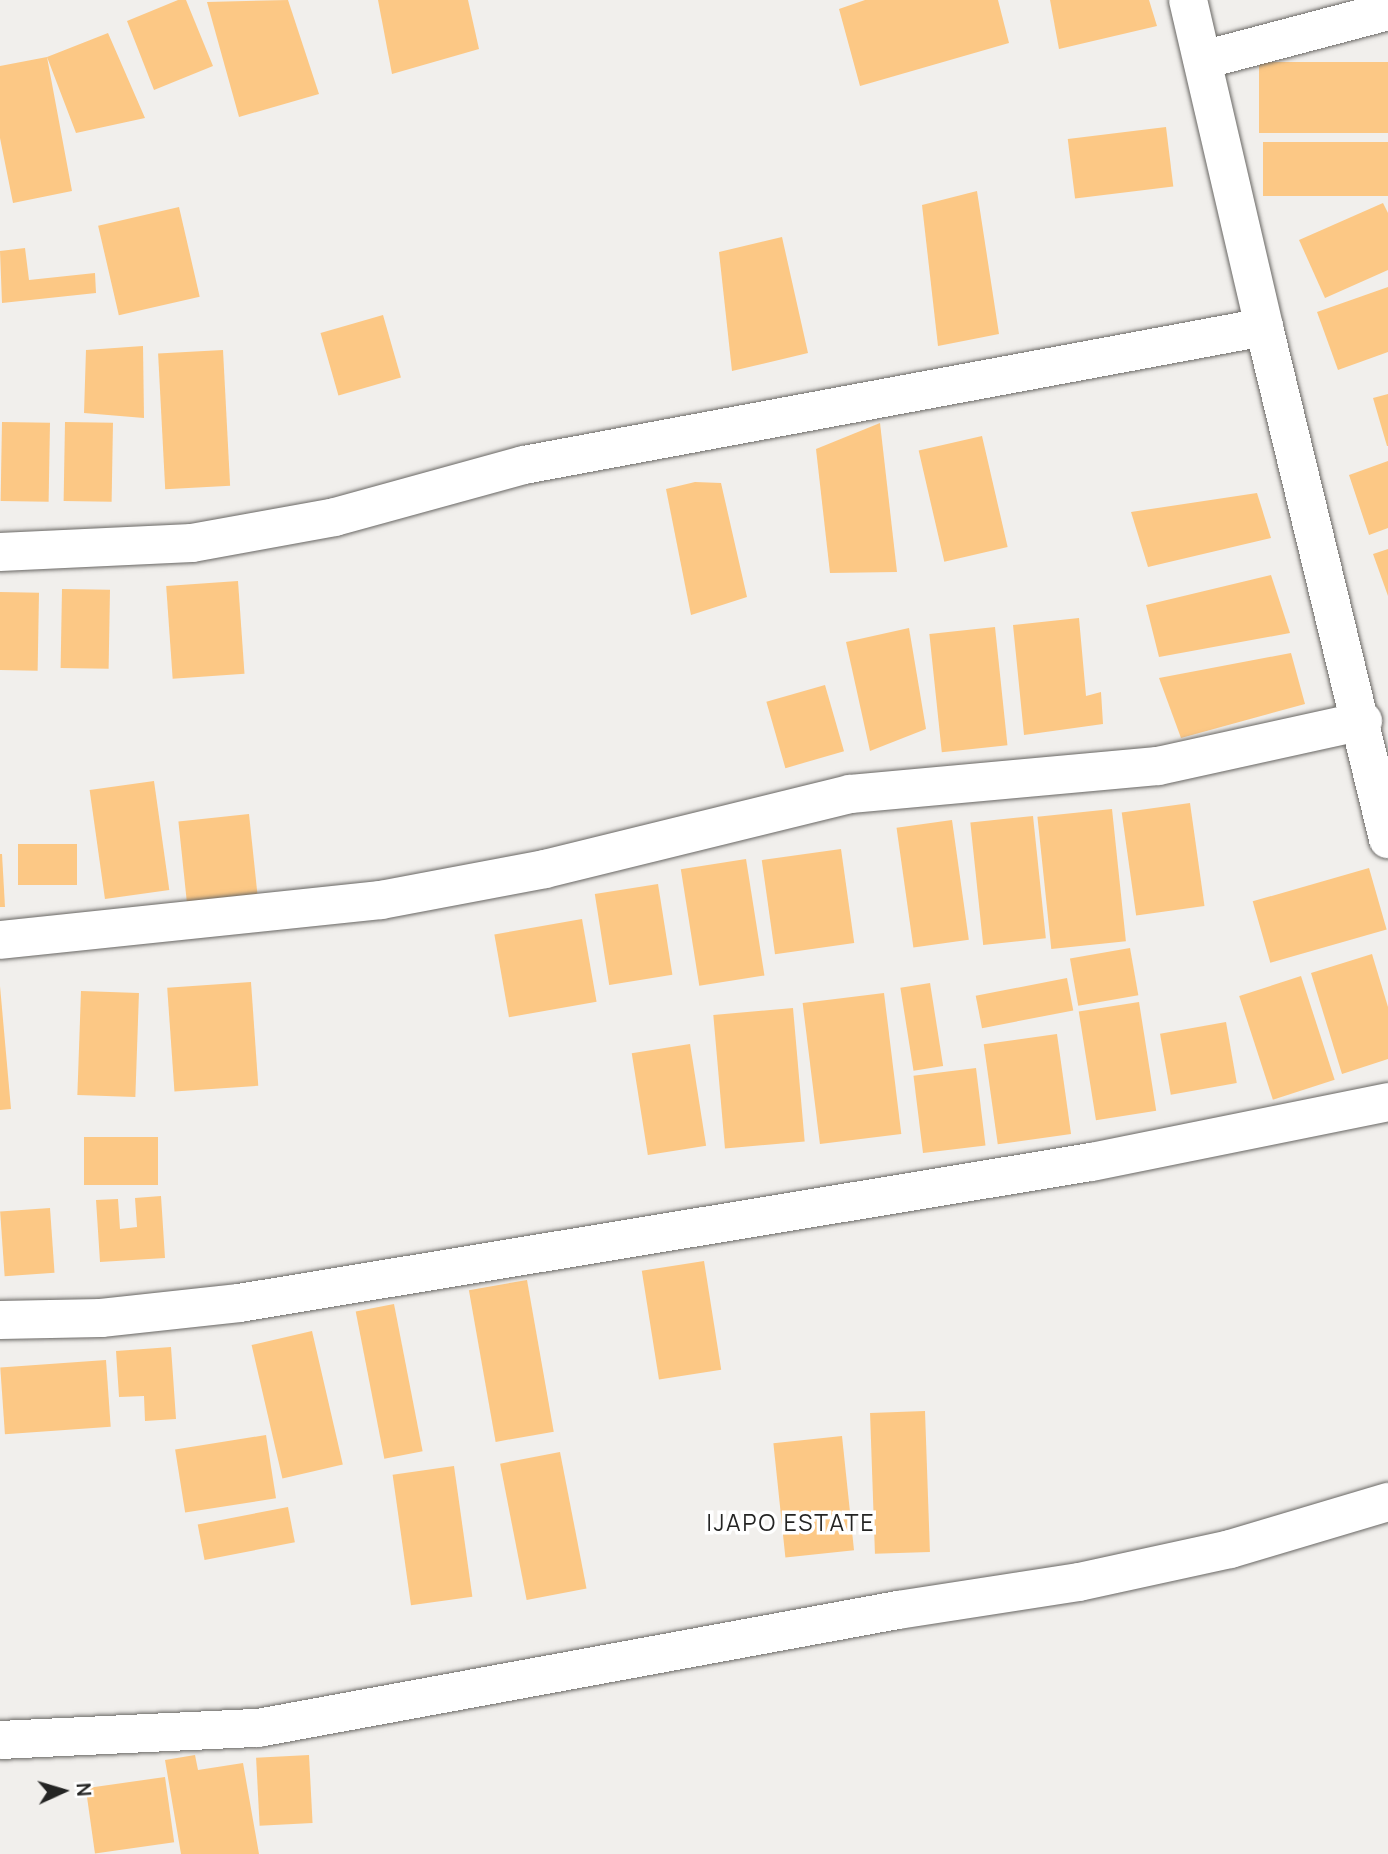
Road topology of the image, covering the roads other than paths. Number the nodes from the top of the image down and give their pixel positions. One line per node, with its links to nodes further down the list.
1 (1188, 0): 3 (street)
2 (1388, 11): 3 (street)
3 (1203, 60): 4 (street)
4 (1264, 327): 5 (street); 6 (street)
5 (0, 551)
6 (1363, 721): 7 (street); 8 (street)
7 (1388, 839)
8 (0, 940)
9 (1388, 1102): 10 (street)
10 (0, 1320)
11 (1388, 1502): 12 (street)
12 (0, 1740)

